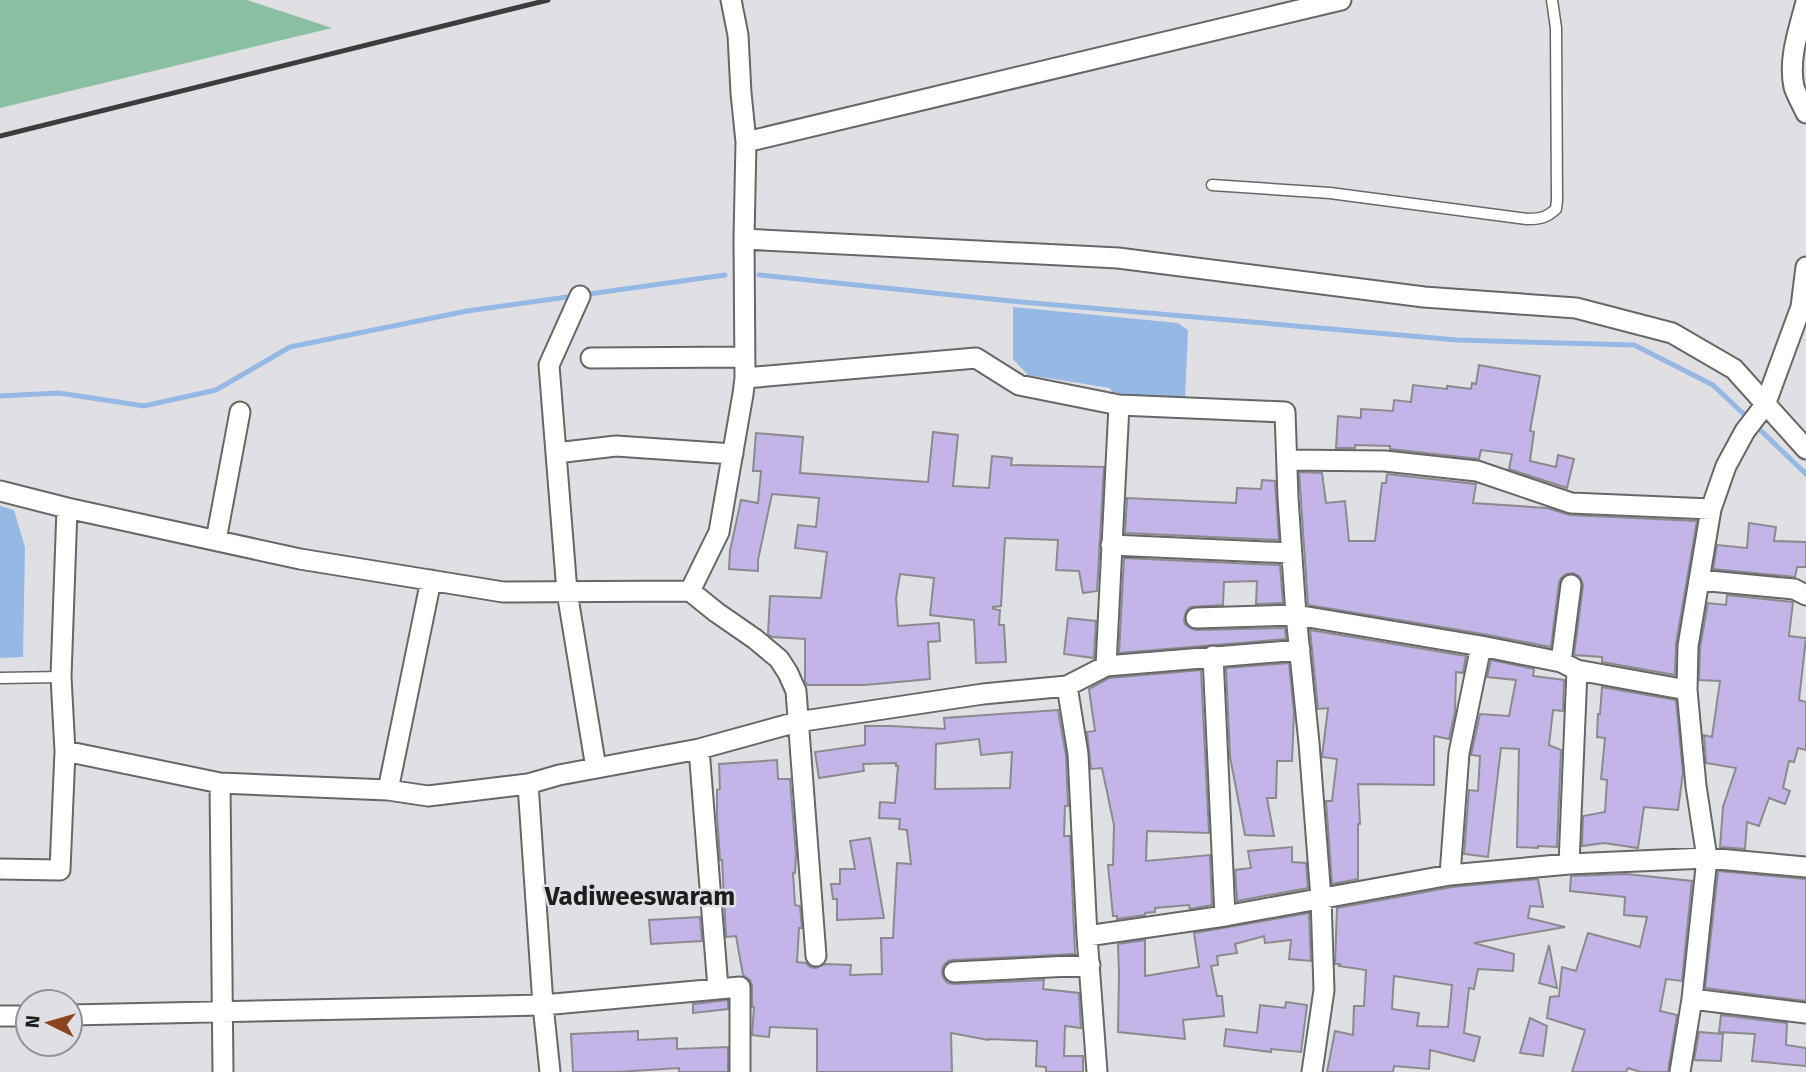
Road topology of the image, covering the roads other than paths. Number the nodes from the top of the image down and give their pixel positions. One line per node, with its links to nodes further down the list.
1 (730, 0): 6 (street)
2 (1341, 0): 6 (street)
3 (1552, 0): 7 (lane)
4 (1806, 2): 5 (street)
5 (1806, 113)
6 (746, 142): 8 (street)
7 (1212, 185)
8 (744, 239): 11 (street); 16 (street)
9 (1806, 267): 16 (street)
10 (580, 296): 18 (street)
11 (744, 357): 12 (street); 13 (street)
12 (591, 358)
13 (745, 379): 14 (street); 19 (street)
14 (1119, 405): 20 (street); 25 (street)
15 (240, 412): 24 (street)
16 (1755, 418): 17 (street); 23 (street)
17 (1806, 449)
18 (556, 453): 19 (street); 31 (street)
19 (733, 454): 30 (street)
20 (1287, 460): 23 (street); 26 (street)
21 (0, 491): 22 (street)
22 (67, 508): 24 (street); 40 (street)
23 (1711, 509): 28 (street)
24 (216, 540): 27 (street)
25 (1111, 545): 26 (street); 38 (street)
26 (1292, 553): 33 (street)
27 (431, 580): 31 (street); 50 (street)
28 (1699, 580): 32 (street); 43 (street)
29 (1571, 585): 39 (street)
30 (690, 591): 31 (street); 44 (street)
31 (567, 592): 47 (street)
32 (1806, 595)
33 (1296, 615): 34 (street); 35 (street); 36 (street)
34 (1196, 618)
35 (1481, 646): 39 (street); 55 (street)
36 (1300, 650): 37 (street); 56 (street)
37 (1213, 656): 38 (street); 57 (street)
38 (1106, 666): 42 (street)
39 (1569, 666): 43 (street); 52 (street)
40 (61, 677): 41 (lane); 46 (street)
41 (0, 678)
42 (1067, 687): 44 (street); 58 (street)
43 (1687, 691): 51 (street)
44 (797, 722): 45 (street); 59 (street)
45 (699, 749): 47 (street); 62 (street)
46 (65, 751): 48 (street); 54 (street)
47 (596, 768): 49 (street)
48 (220, 783): 50 (street); 65 (street)
49 (528, 784): 50 (street); 64 (street)
50 (388, 790)
51 (1707, 858): 52 (street); 53 (street); 63 (street)
52 (1569, 863): 55 (street)
53 (1806, 867)
54 (0, 869)
55 (1450, 875): 56 (street)
56 (1321, 898): 57 (street); 72 (street)
57 (1225, 916): 58 (street)
58 (1087, 936): 60 (street)
59 (816, 956)
60 (1090, 965): 61 (street); 71 (street)
61 (954, 972)
62 (718, 988): 64 (street); 70 (street)
63 (1692, 999): 66 (street); 73 (street)
64 (543, 1005): 65 (street); 69 (street)
65 (222, 1010): 67 (street); 68 (street)
66 (1806, 1013)
67 (84, 1015)
68 (223, 1072)
69 (550, 1072)
70 (740, 1072)
71 (1097, 1072)
72 (1312, 1072)
73 (1680, 1072)

